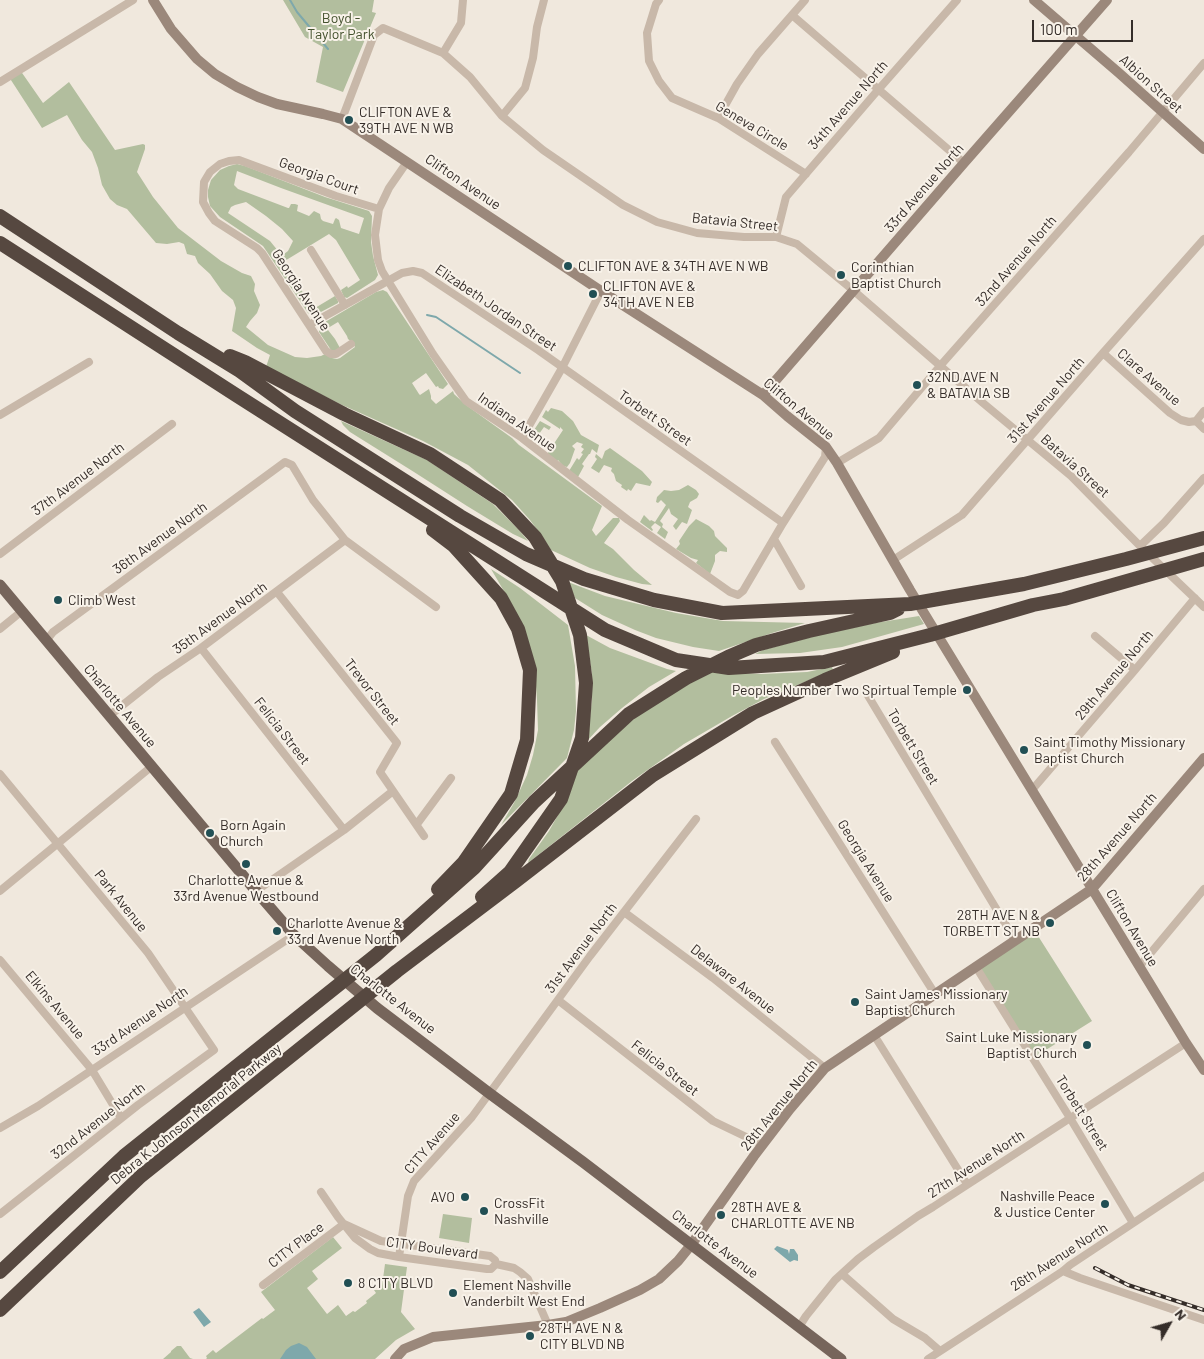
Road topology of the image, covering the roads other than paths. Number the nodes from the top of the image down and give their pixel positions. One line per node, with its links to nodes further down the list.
1 (133, 0): 14 (street)
2 (152, 0): 19 (street, Clifton Avenue)
3 (463, 0): 12 (street)
4 (544, 0): 17 (street)
5 (659, 0): 18 (street, Geneva Circle)
6 (805, 0): 10 (street)
7 (957, 0): 15 (street, 34th Avenue North)
8 (1034, 0): 11 (street, Albion Street)
9 (1108, 0): 11 (street, 33rd Avenue North)
10 (792, 15): 15 (street); 18 (street)
11 (1076, 36): 16 (street, Albion Street); 22 (street, 33rd Avenue North)
12 (443, 53): 17 (street, Batavia Street); 19 (street, Batavia Street)
13 (1204, 63): 16 (street, 32nd Avenue North)
14 (0, 82)
15 (878, 90): 22 (street); 23 (street, 34th Avenue North)
16 (1162, 112): 20 (street, Albion Street); 40 (street, 32nd Avenue North)
17 (502, 116): 27 (street, Batavia Street)
18 (718, 118): 23 (street, Geneva Circle)
19 (342, 119): 21 (street, Clifton Avenue)
20 (1204, 149)
21 (407, 162): 25 (street); 32 (street, Clifton Avenue)
22 (964, 163): 33 (street, 33rd Avenue North)
23 (806, 174): 27 (street, 34th Avenue North)
24 (205, 180): 25 (street, Georgia Court); 35 (street, Georgia Avenue)
25 (379, 209): 31 (street, Indiana Avenue)
26 (0, 216): 36 (highway)
27 (776, 237): 33 (street, Batavia Street)
28 (1204, 239): 38 (street, 31st Avenue North)
29 (0, 243): 52 (highway)
30 (311, 250): 34 (street)
31 (387, 280): 34 (street); 41 (street, Elizabeth Jordan Street); 48 (street, Indiana Avenue)
32 (601, 291): 41 (street); 42 (street, Clifton Avenue)
33 (854, 292): 40 (street, Batavia Street); 42 (street, 33rd Avenue North)
34 (345, 304): 35 (street)
35 (309, 324): 37 (street, Georgia Avenue)
36 (178, 333): 66 (highway); 101 (highway)
37 (351, 344)
38 (1103, 353): 45 (street, Clare Avenue); 49 (street, 31st Avenue North)
39 (89, 362): 44 (street)
40 (940, 366): 49 (street, Batavia Street); 51 (street, 32nd Avenue North)
41 (562, 368): 48 (street); 54 (street, Torbett Street)
42 (763, 396): 50 (street, Clifton Avenue)
43 (1204, 411): 45 (street)
44 (0, 415)
45 (1196, 421): 47 (street)
46 (172, 424): 59 (street, 37th Avenue North)
47 (1204, 429)
48 (522, 438): 56 (street, Indiana Avenue)
49 (1028, 440): 58 (street, Batavia Street); 60 (street, 31st Avenue North)
50 (826, 447): 51 (street, Clifton Avenue); 54 (street)
51 (837, 463): 60 (street, Clifton Avenue)
52 (344, 464): 71 (highway); 97 (highway)
53 (1204, 478): 58 (street)
54 (783, 523): 56 (street)
55 (1204, 538): 66 (highway)
56 (774, 539): 63 (street)
57 (345, 540): 64 (street, 35th Avenue North); 67 (street); 73 (street, 36th Avenue North)
58 (1140, 546): 65 (street, Batavia Street)
59 (0, 554)
60 (893, 560): 83 (street, Clifton Avenue)
61 (1201, 560): 71 (highway)
62 (0, 585): 69 (main road, Charlotte Avenue)
63 (801, 586)
64 (277, 592): 74 (street, 35th Avenue North); 84 (street, Trevor Street)
65 (1195, 598): 68 (street, Batavia Street); 75 (street, 29th Avenue North)
66 (911, 604): 97 (highway)
67 (436, 607)
68 (1204, 607)
69 (22, 611): 70 (street); 73 (main road, Charlotte Avenue)
70 (0, 629)
71 (930, 635): 101 (highway)
72 (1095, 636): 75 (street)
73 (46, 640): 77 (main road, Charlotte Avenue)
74 (201, 648): 77 (street, 35th Avenue North); 87 (street, Felicia Street)
75 (1135, 670): 83 (street, 29th Avenue North)
76 (867, 694): 96 (street, Torbett Street)
77 (109, 716): 80 (main road, Charlotte Avenue)
78 (775, 742): 102 (street, Georgia Avenue)
79 (1203, 760): 90 (street, 28th Avenue North)
80 (151, 767): 89 (street); 93 (main road, Charlotte Avenue)
81 (0, 774): 89 (street, Park Avenue)
82 (451, 778): 86 (street)
83 (1032, 790): 90 (street, Clifton Avenue)
84 (392, 792): 86 (street, Trevor Street); 87 (street)
85 (696, 819): 94 (street, 31st Avenue North)
86 (417, 824): 88 (street, Trevor Street)
87 (344, 830): 93 (street)
88 (424, 836)
89 (58, 843): 92 (street); 104 (street, Park Avenue)
90 (1092, 889): 96 (street, 28th Avenue North); 100 (street, Clifton Avenue)
91 (1204, 890): 100 (street)
92 (0, 891)
93 (256, 891): 95 (main road, Charlotte Avenue)
94 (624, 912): 103 (street, 31st Avenue North); 109 (street, Delaware Avenue)
95 (294, 935): 104 (street, 33rd Avenue North); 111 (main road, Charlotte Avenue)
96 (1015, 940): 99 (street, 28th Avenue North)
97 (376, 954): 127 (highway, Debra K Johnson Memorial Parkway)
98 (0, 960): 110 (street, Elkins Avenue)
99 (976, 967): 102 (street, 28th Avenue North); 113 (street, Torbett Street)
100 (1139, 967): 106 (street, Clifton Avenue)
101 (398, 971): 130 (highway, Debra K Johnson Memorial Parkway)
102 (935, 994): 105 (street, 28th Avenue North)
103 (558, 1000): 111 (street, 31st Avenue North); 115 (street, Felicia Street)
104 (186, 1007): 107 (street, Park Avenue); 110 (street, 33rd Avenue North)
105 (874, 1035): 109 (street, 28th Avenue North); 117 (street)
106 (1186, 1043): 108 (street, Clifton Avenue); 113 (street, 27th Avenue North)
107 (214, 1050): 112 (street, 32nd Avenue North)
108 (1203, 1067)
109 (825, 1068): 115 (street, 28th Avenue North)
110 (92, 1070): 112 (street, Elkins Avenue); 114 (street, 33rd Avenue North)
111 (489, 1093): 122 (street, C1TY Avenue); 123 (main road, Charlotte Avenue)
112 (121, 1118): 119 (street, 32nd Avenue North)
113 (1070, 1118): 117 (street, 27th Avenue North); 120 (street, Torbett Street)
114 (0, 1128)
115 (763, 1145): 123 (street, 28th Avenue North)
116 (1204, 1176): 120 (street, 26th Avenue North)
117 (967, 1184): 128 (street, 27th Avenue North)
118 (322, 1192): 121 (street, C1TY Boulevard)
119 (0, 1214)
120 (1133, 1223): 126 (street, 26th Avenue North)
121 (344, 1224): 122 (street, C1TY Boulevard); 124 (street, C1TY Boulevard); 129 (street, C1TY Place)
122 (401, 1244): 124 (street, C1TY Avenue); 125 (street, C1TY Boulevard)
123 (691, 1245): 132 (street, 28th Avenue North); 133 (main road, Charlotte Avenue)
124 (399, 1258): 125 (street, C1TY Boulevard)
125 (496, 1264): 132 (street, C1TY Boulevard)
126 (1063, 1271): 131 (street); 134 (street, 26th Avenue North)
127 (0, 1272)
128 (842, 1274): 133 (street, 27th Avenue North); 134 (street)
129 (263, 1286)
130 (0, 1310)
131 (1204, 1320)
132 (548, 1325): 135 (street, 28th Avenue North)
133 (799, 1327): 136 (main road, Charlotte Avenue)
134 (940, 1351): 137 (street, 26th Avenue North)
135 (394, 1359)
136 (841, 1359)
137 (928, 1359)

